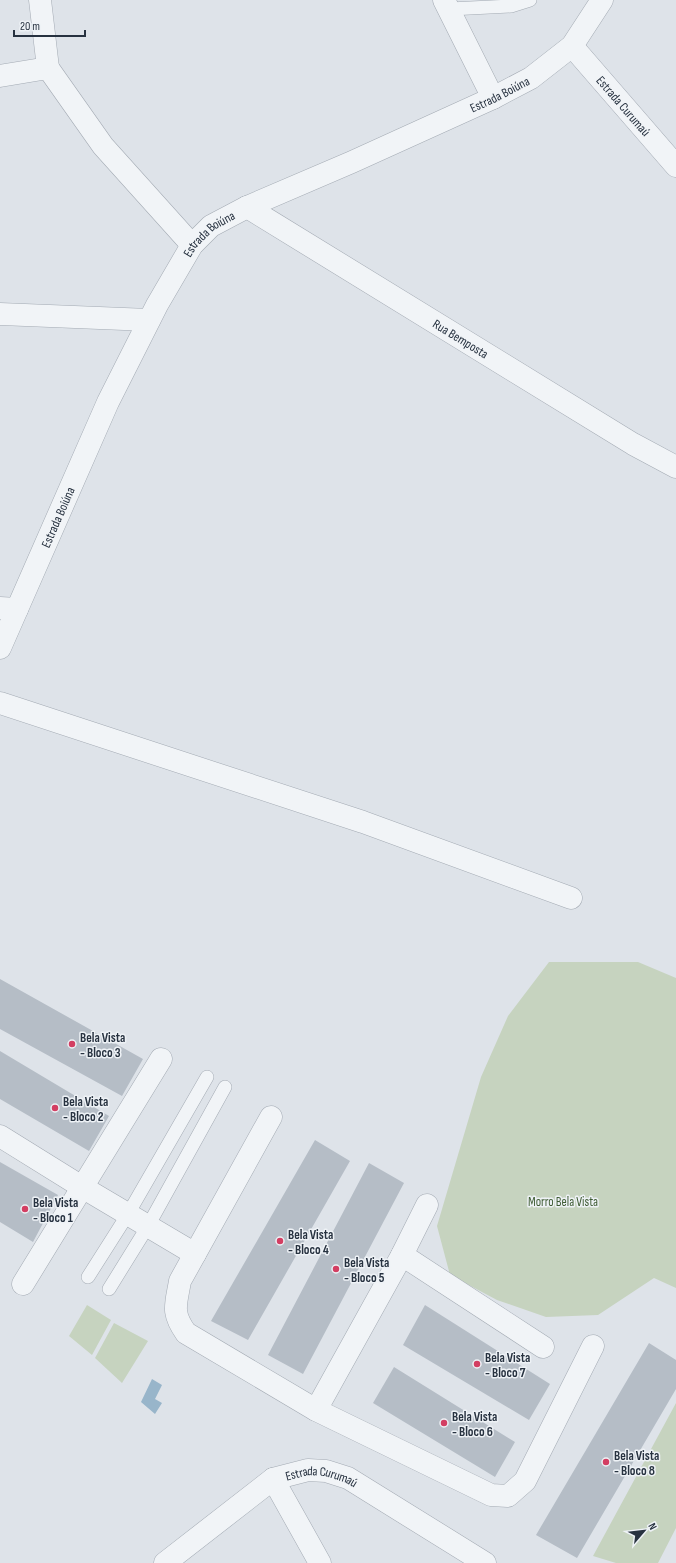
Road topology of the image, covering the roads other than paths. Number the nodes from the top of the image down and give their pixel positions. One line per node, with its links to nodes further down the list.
1 (40, 0): 6 (street)
2 (530, 0): 4 (lane)
3 (602, 0): 5 (street, Estrada Boiúna)
4 (447, 4): 8 (street)
5 (572, 46): 8 (street, Estrada Boiúna); 9 (street, Estrada Curumaú)
6 (48, 68): 7 (street); 11 (street)
7 (0, 76)
8 (493, 98): 10 (street, Estrada Boiúna)
9 (676, 166)
10 (247, 207): 11 (street, Estrada Boiúna); 14 (street, Rua Bemposta)
11 (192, 245): 13 (street, Estrada Boiúna)
12 (0, 314): 13 (street)
13 (149, 320): 15 (street, Estrada Boiúna)
14 (676, 467)
15 (9, 609): 16 (street, Estrada Boiúna)
16 (0, 648)
17 (0, 703): 18 (street)
18 (571, 898)
19 (161, 1059): 24 (street)
20 (207, 1077): 26 (lane)
21 (225, 1087): 27 (lane)
22 (271, 1116): 28 (street)
23 (0, 1136): 24 (street)
24 (82, 1187): 26 (street); 31 (street)
25 (426, 1205): 29 (street)
26 (128, 1214): 27 (street); 30 (lane)
27 (148, 1226): 28 (street); 32 (lane)
28 (195, 1254): 35 (street)
29 (402, 1255): 34 (street); 35 (street)
30 (88, 1277)
31 (23, 1284)
32 (109, 1289)
33 (593, 1346): 35 (street)
34 (543, 1347)
35 (316, 1410)
36 (273, 1479): 37 (street, Estrada Curumaú); 38 (street); 39 (street, Estrada Curumaú)
37 (165, 1563)
38 (320, 1563)
39 (485, 1563)

